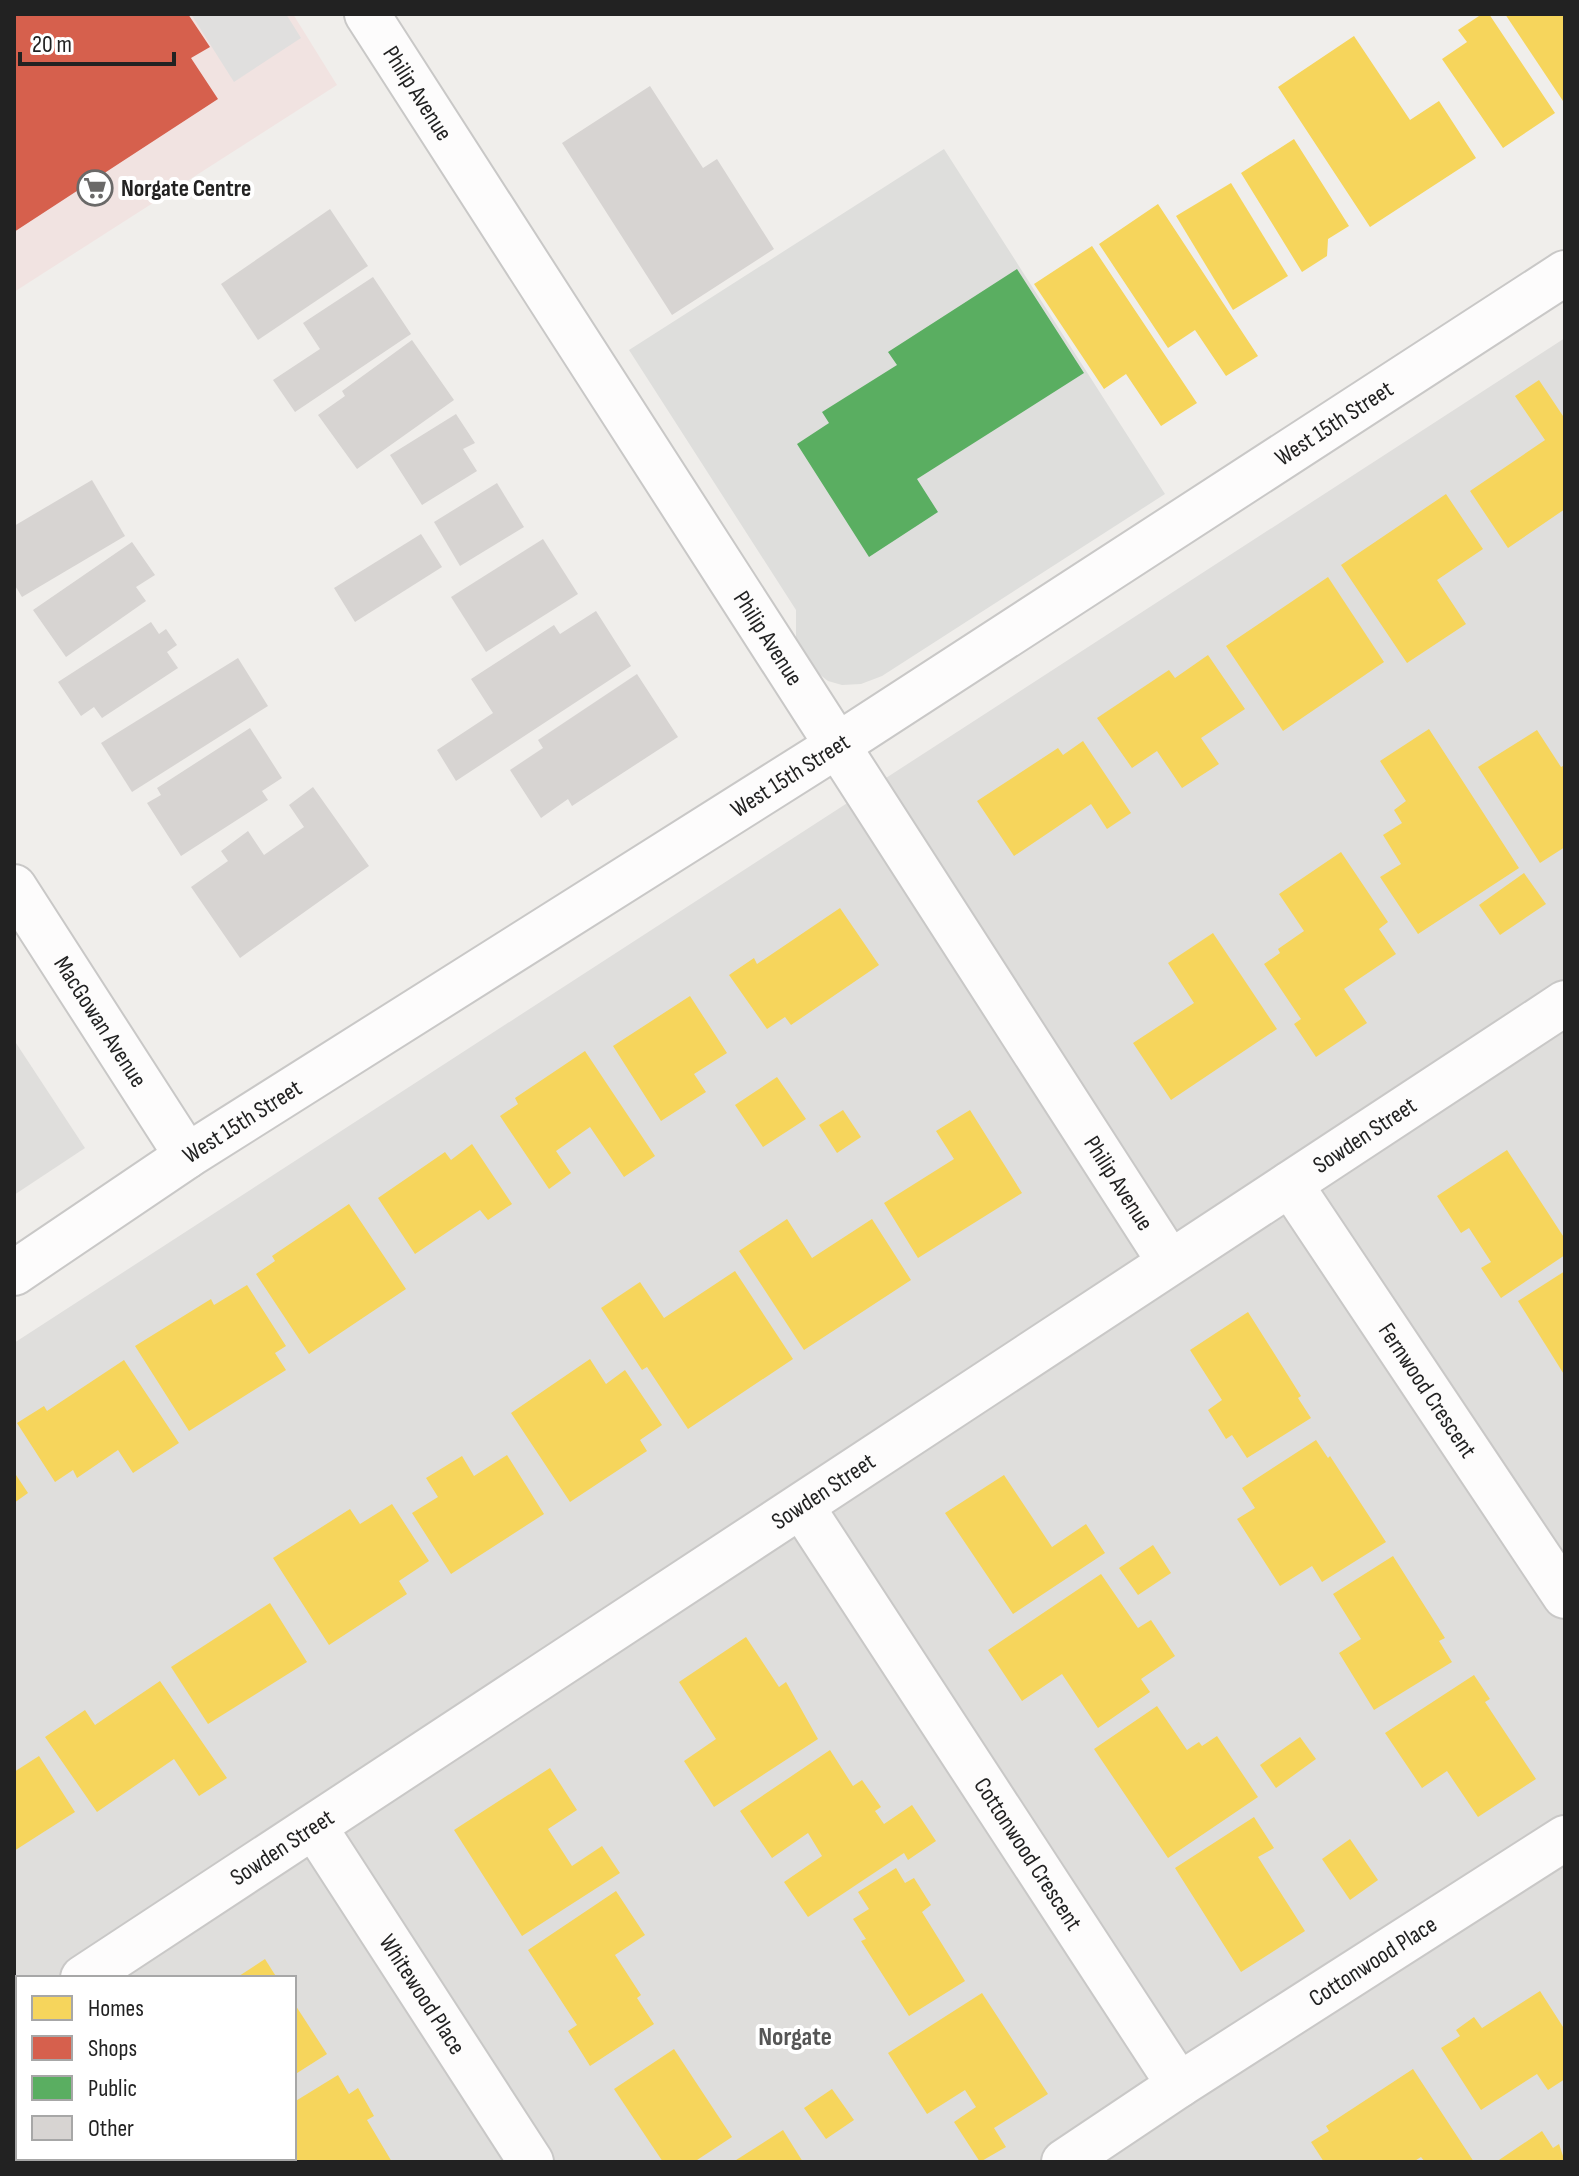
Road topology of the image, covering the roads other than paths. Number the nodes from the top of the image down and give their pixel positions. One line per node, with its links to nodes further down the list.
1 (367, 14): 3 (street, Philip Avenue)
2 (1565, 273): 3 (street, West 15th Street)
3 (838, 745): 6 (street, West 15th Street); 8 (street, Philip Avenue)
4 (14, 887): 6 (street, MacGowan Avenue)
5 (1565, 1003): 7 (street, Sowden Street)
6 (187, 1156): 9 (street, West 15th Street)
7 (1290, 1184): 8 (street, Sowden Street); 11 (street, Fernwood Crescent)
8 (1169, 1261): 10 (street, Sowden Street)
9 (14, 1273)
10 (802, 1507): 12 (street, Sowden Street); 15 (street, Cottonwood Crescent)
11 (1565, 1596)
12 (315, 1828): 14 (street, Sowden Street); 16 (street, Whitewood Place)
13 (1565, 1838): 15 (street, Cottonwood Place)
14 (86, 1976)
15 (1179, 2085): 17 (street)
16 (531, 2162)
17 (1064, 2162)

